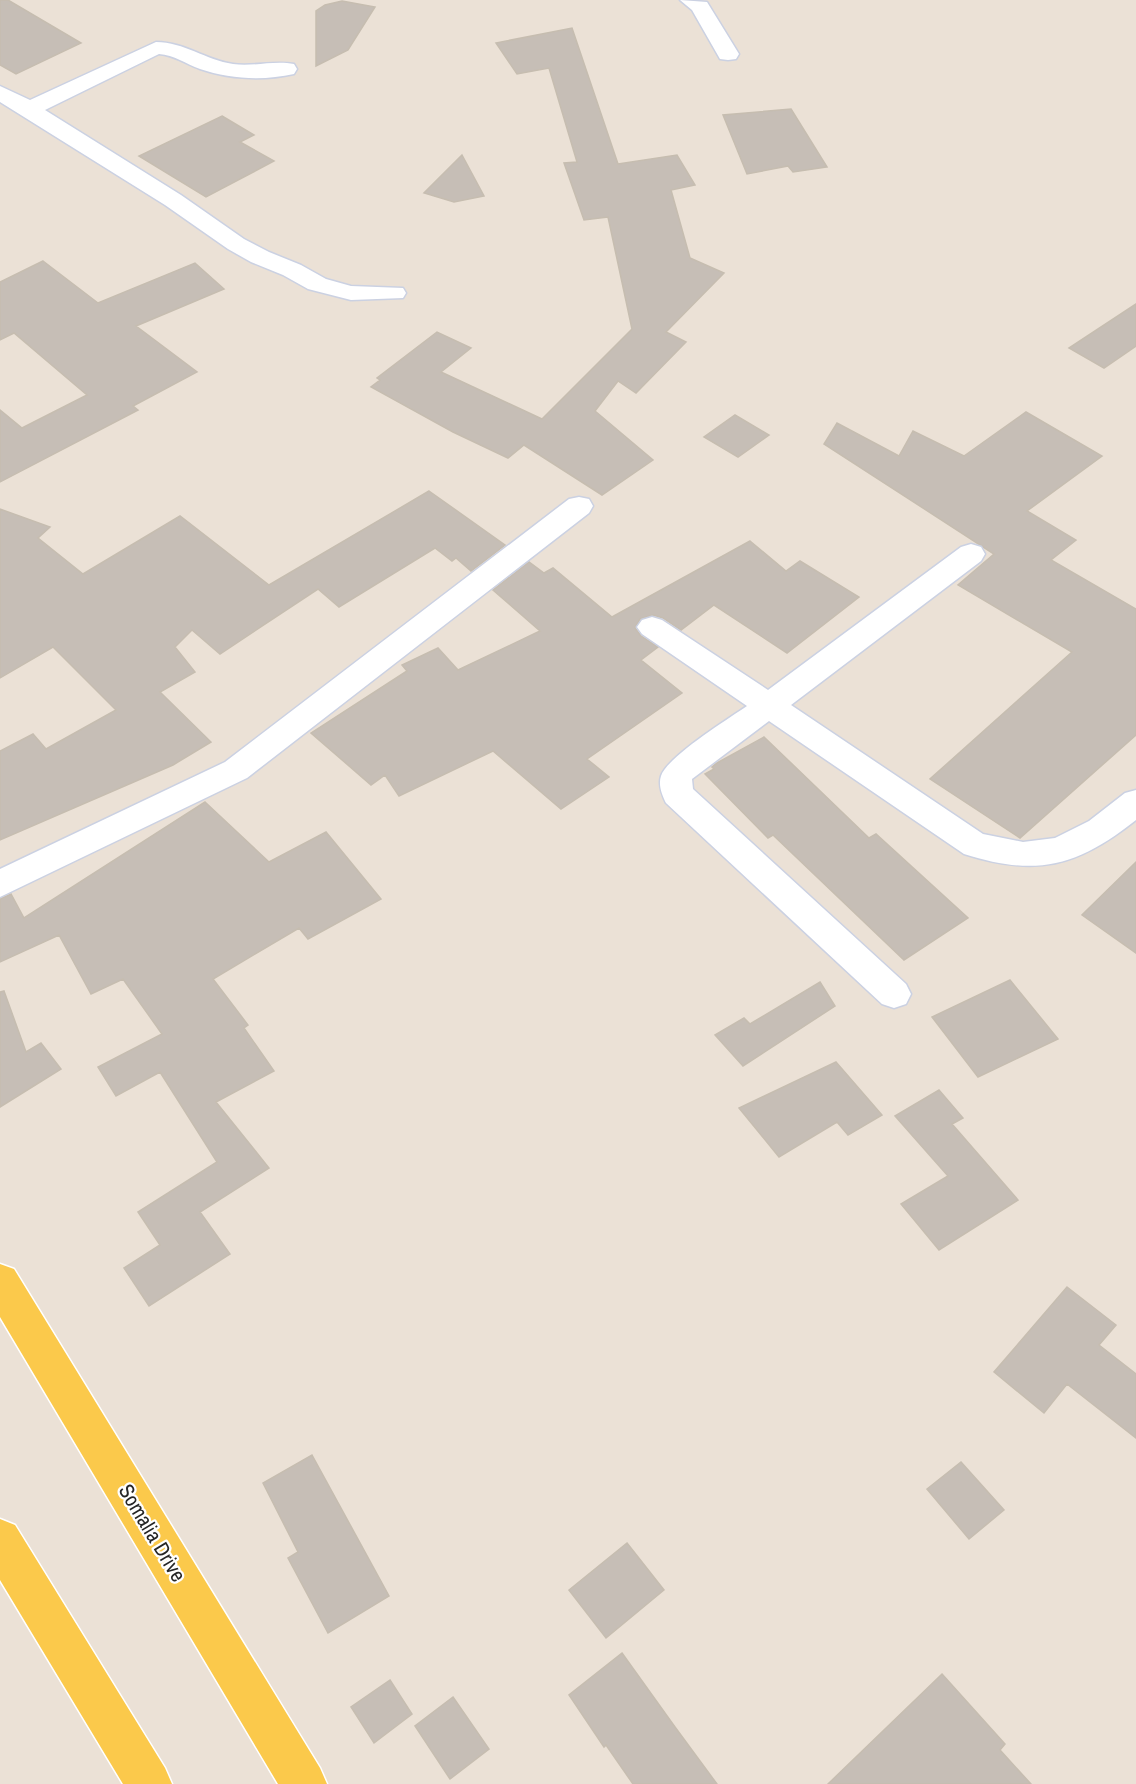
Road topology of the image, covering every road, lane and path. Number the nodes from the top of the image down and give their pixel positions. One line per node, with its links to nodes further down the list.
1 (690, 0): 2 (street)
2 (729, 54)
3 (286, 69): 5 (street)
4 (0, 93): 5 (street)
5 (29, 109): 6 (street)
6 (394, 293)
7 (579, 506): 12 (street)
8 (971, 554): 10 (street)
9 (652, 627): 10 (street)
10 (769, 706): 11 (street); 13 (street)
11 (1136, 802)
12 (0, 884)
13 (894, 994)
14 (0, 1282): 17 (main road, Somalia Drive)
15 (0, 1540): 16 (main road)
16 (149, 1784)
17 (304, 1784)

